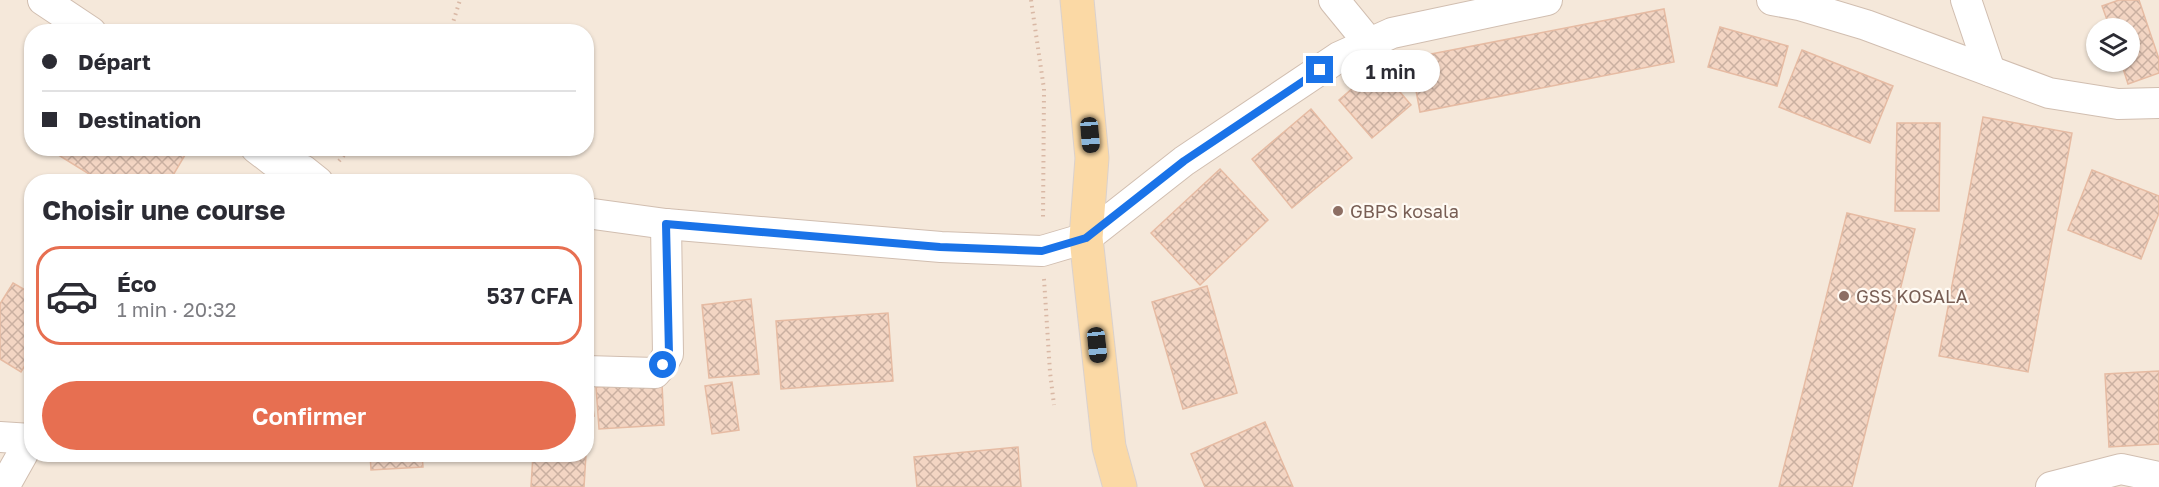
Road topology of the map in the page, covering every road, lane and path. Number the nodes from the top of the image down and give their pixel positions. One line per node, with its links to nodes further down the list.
1 (44, 0): 9 (street)
2 (460, 0): 10 (path)
3 (1031, 0): 19 (path)
4 (1077, 0): 18 (main road)
5 (1334, 0): 11 (street)
6 (1547, 0): 11 (street)
7 (1772, 0): 12 (street)
8 (1966, 0): 12 (street)
9 (79, 24)
10 (452, 24)
11 (1370, 44): 18 (street)
12 (1990, 71): 13 (street)
13 (2159, 103)
14 (267, 156): 15 (street)
15 (308, 174)
16 (594, 214): 17 (street)
17 (666, 224): 19 (street); 20 (street)
18 (1086, 238): 19 (street); 27 (main road)
19 (1042, 251): 21 (path)
20 (594, 371)
21 (1054, 405)
22 (0, 437): 23 (street)
23 (24, 439)
24 (24, 451): 26 (street)
25 (2159, 477): 28 (street)
26 (4, 487)
27 (1120, 487)
28 (2051, 487)

